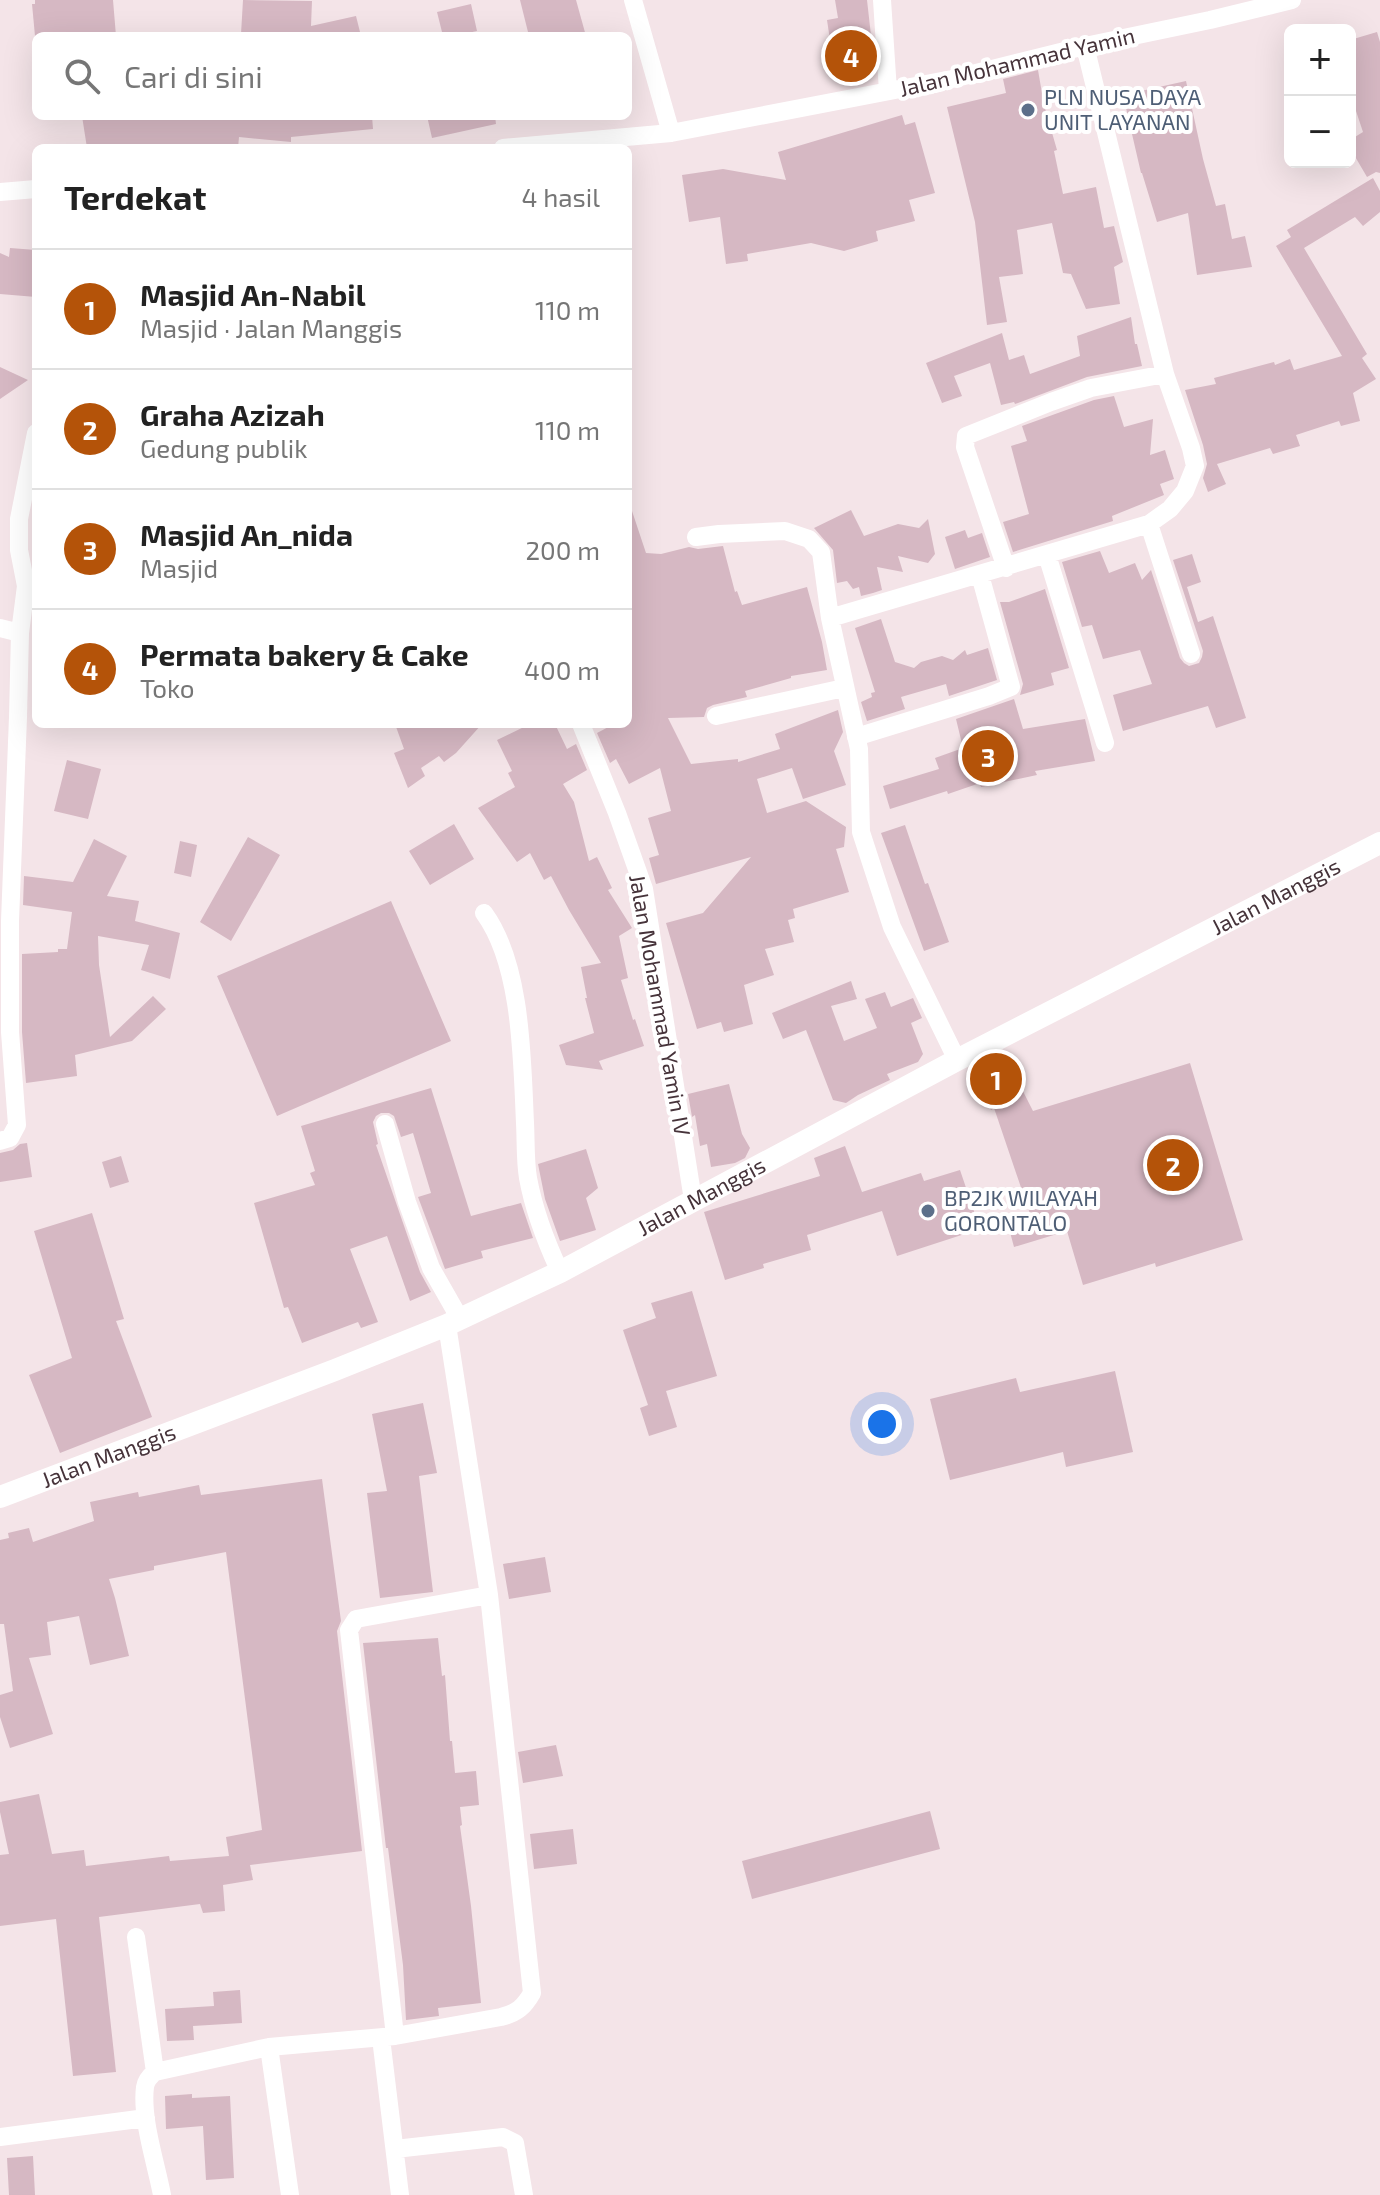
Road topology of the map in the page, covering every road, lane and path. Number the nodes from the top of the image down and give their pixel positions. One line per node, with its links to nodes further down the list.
1 (633, 0): 8 (street)
2 (882, 0): 7 (street)
3 (1207, 0): 5 (street)
4 (1292, 0): 5 (street, Jalan Mohammad Yamin)
5 (1210, 20): 6 (street, Jalan Mohammad Yamin)
6 (1085, 46): 7 (street, Jalan Mohammad Yamin); 12 (street)
7 (888, 91): 8 (street, Jalan Mohammad Yamin)
8 (671, 133): 9 (street, Jalan Mohammad Yamin)
9 (548, 144)
10 (32, 189): 11 (street)
11 (0, 192)
12 (1165, 374): 14 (street); 17 (street)
13 (32, 453): 21 (street)
14 (1149, 524): 16 (street); 22 (street)
15 (696, 537): 19 (street)
16 (1047, 555): 17 (street); 28 (street)
17 (1006, 568): 18 (street)
18 (980, 575): 19 (street); 27 (street)
19 (830, 618): 23 (street)
20 (0, 628): 21 (street)
21 (20, 633): 24 (street)
22 (1191, 654)
23 (844, 688): 25 (street); 27 (street)
24 (9, 716): 33 (street)
25 (716, 716)
26 (583, 728): 34 (street, Jalan Mohammad Yamin IV)
27 (856, 737): 31 (street)
28 (1105, 743)
29 (1380, 843): 31 (street, Jalan Manggis)
30 (484, 913): 35 (street)
31 (957, 1060): 34 (street, Jalan Manggis)
32 (385, 1124): 36 (street)
33 (0, 1141)
34 (693, 1200): 35 (street, Jalan Manggis)
35 (560, 1272): 36 (street, Jalan Manggis)
36 (453, 1322): 37 (street, Jalan Manggis); 38 (street)
37 (0, 1497)
38 (489, 1595): 40 (street); 40 (street)
39 (136, 1937): 42 (street)
40 (388, 2037): 41 (street); 45 (street)
41 (269, 2047): 42 (street); 47 (street)
42 (155, 2072): 43 (street)
43 (146, 2118): 44 (street); 46 (street)
44 (0, 2137)
45 (395, 2149): 48 (street); 49 (street)
46 (162, 2195)
47 (290, 2195)
48 (400, 2195)
49 (524, 2195)

